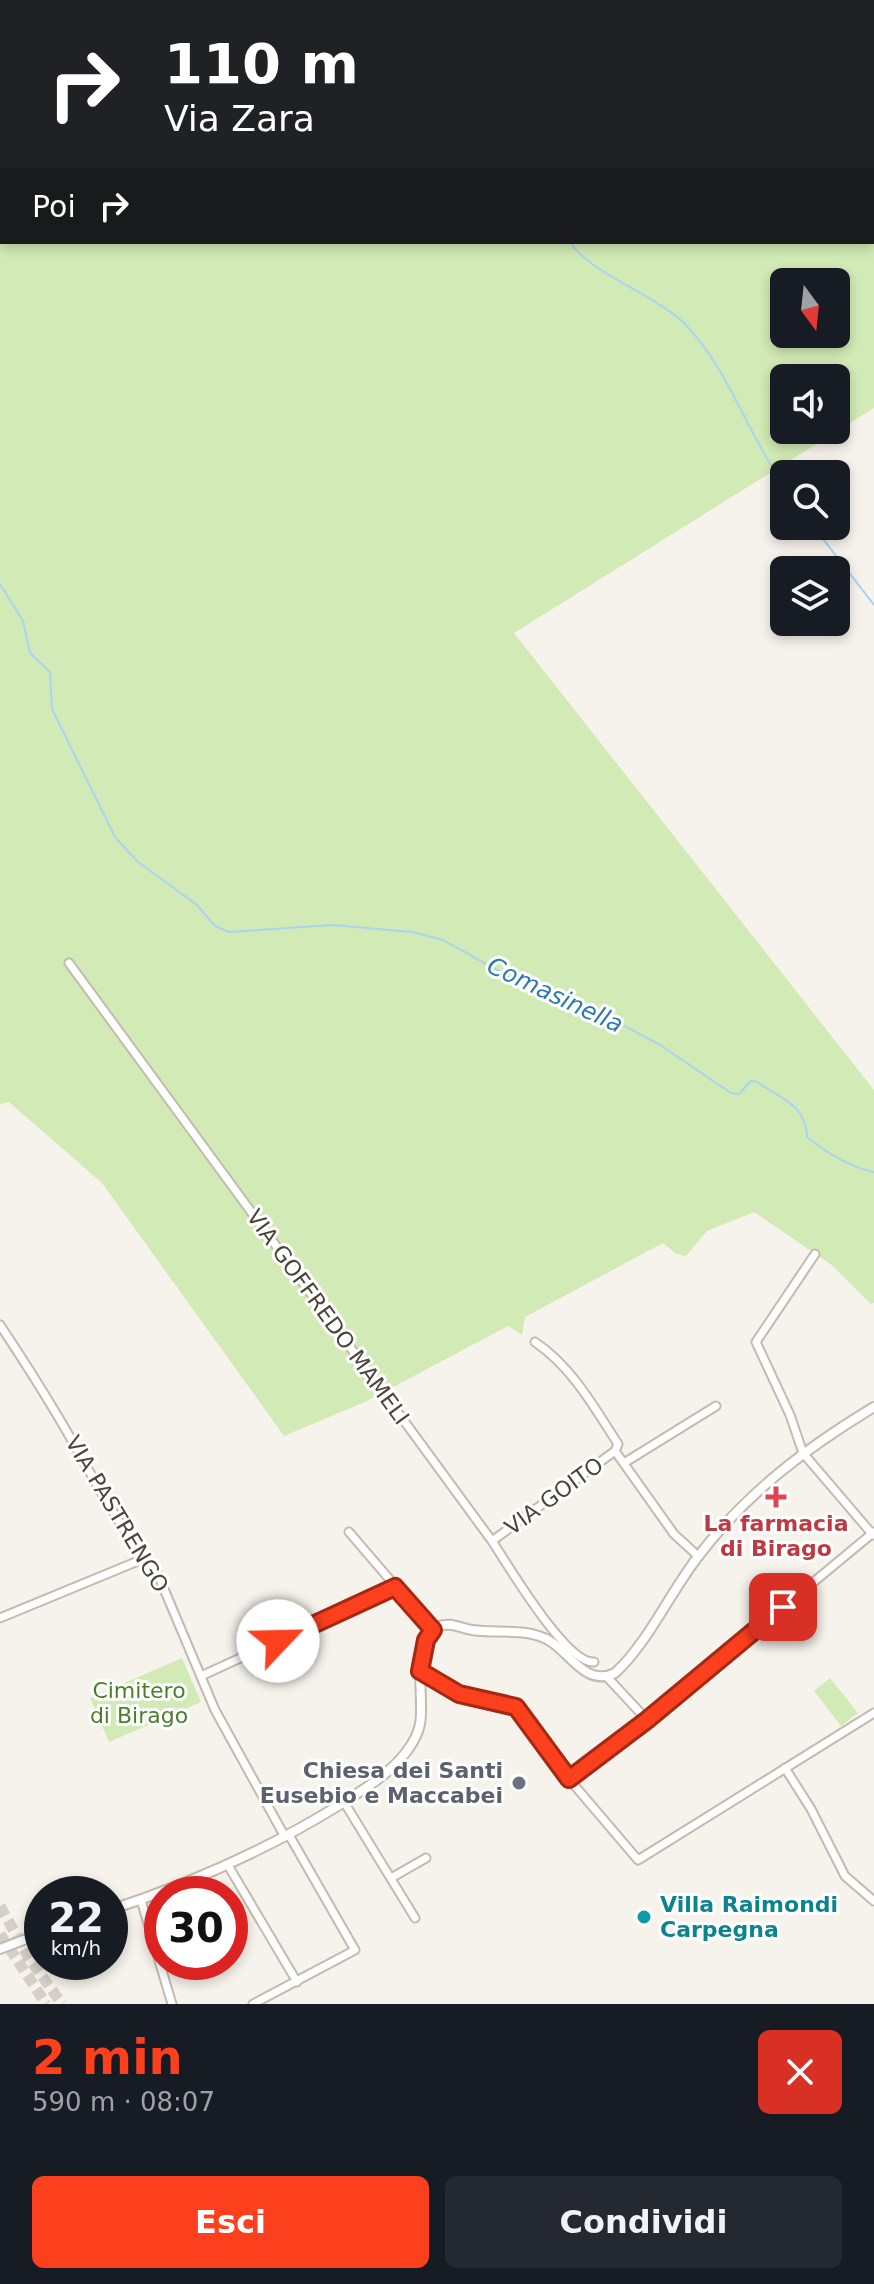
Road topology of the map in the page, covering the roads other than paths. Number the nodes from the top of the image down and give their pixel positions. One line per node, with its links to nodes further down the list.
1 (69, 963): 12 (street, VIA GOFFREDO MAMELI)
2 (815, 1254): 8 (street)
3 (0, 1325): 14 (street, VIA PASTRENGO)
4 (535, 1342): 7 (street)
5 (716, 1406): 9 (street)
6 (874, 1407): 8 (street)
7 (615, 1451): 9 (street); 12 (street, VIA GOITO)
8 (803, 1453): 11 (street); 13 (street)
9 (624, 1463): 13 (street)
10 (349, 1532): 15 (street)
11 (873, 1534): 23 (street)
12 (492, 1541): 18 (street, VIA GOFFREDO MAMELI)
13 (698, 1556): 21 (street)
14 (143, 1559): 16 (street); 20 (street, VIA PASTRENGO)
15 (395, 1587): 17 (street); 20 (street)
16 (0, 1618)
17 (433, 1630): 19 (street); 21 (street)
18 (594, 1662)
19 (420, 1671): 25 (street); 26 (street)
20 (201, 1676): 27 (street, VIA PASTRENGO)
21 (607, 1677): 23 (street)
22 (874, 1713): 24 (street)
23 (647, 1720): 25 (street)
24 (785, 1768): 25 (street); 31 (street)
25 (569, 1779)
26 (344, 1802): 27 (street); 30 (street)
27 (287, 1836): 29 (street); 37 (street, VIA PASTRENGO)
28 (426, 1858): 30 (street)
29 (229, 1867): 32 (street); 37 (street)
30 (391, 1878): 34 (street)
31 (873, 1899)
32 (141, 1900): 33 (street); 38 (street)
33 (128, 1904)
34 (415, 1918)
35 (24, 1940): 36 (street)
36 (0, 1949)
37 (297, 1982): 39 (street)
38 (172, 2004)
39 (253, 2004)

